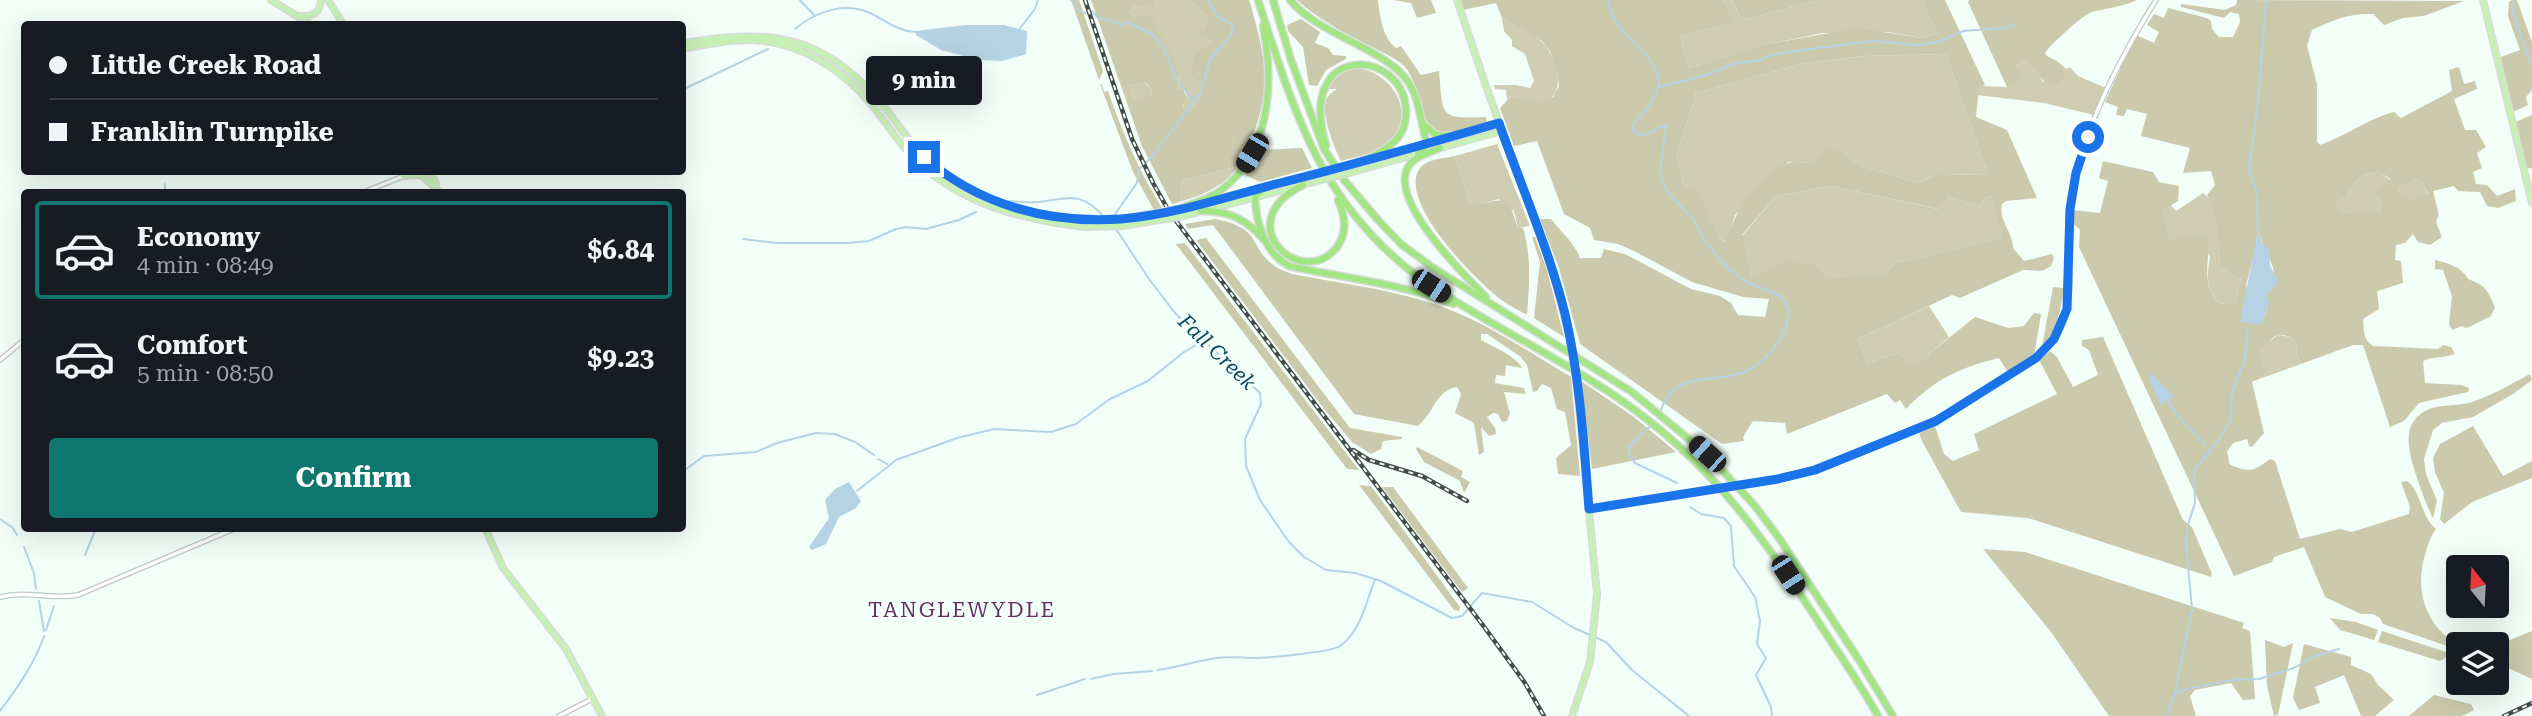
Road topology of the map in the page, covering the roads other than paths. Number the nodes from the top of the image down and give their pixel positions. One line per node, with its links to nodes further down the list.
1 (271, 0): 10 (main road)
2 (321, 0): 10 (main road)
3 (328, 0): 12 (main road)
4 (1258, 0): 29 (highway); 35 (highway)
5 (1273, 0): 23 (highway)
6 (1290, 0): 15 (highway)
7 (1457, 0): 16 (main road)
8 (2156, 0): 41 (street, bridge)
9 (2483, 0): 33 (main road)
10 (297, 15): 11 (main road)
11 (306, 21)
12 (341, 21)
13 (686, 43): 35 (main road, bridge)
14 (686, 48): 35 (main road, bridge)
15 (1421, 121): 18 (highway); 19 (highway)
16 (1499, 123): 17 (main road); 18 (main road)
17 (1502, 131): 20 (main road); 41 (main road, bridge)
18 (1455, 136): 19 (main road)
19 (1426, 144): 21 (highway); 22 (main road)
20 (1440, 148): 21 (main road); 37 (highway)
21 (1418, 154): 26 (main road, bridge)
22 (1347, 166): 23 (highway); 26 (main road, bridge)
23 (1336, 170): 37 (highway)
24 (404, 175): 30 (street)
25 (421, 175): 31 (main road)
26 (1312, 179): 27 (main road); 28 (main road)
27 (1303, 185): 29 (highway); 32 (main road)
28 (1272, 186): 32 (highway); 35 (main road)
29 (1332, 186): 38 (highway)
30 (371, 189)
31 (436, 189)
32 (1255, 197): 34 (main road); 36 (highway)
33 (2532, 203)
34 (1201, 211): 35 (main road); 36 (highway)
35 (1183, 212)
36 (1265, 242): 38 (highway)
37 (1495, 306): 50 (highway)
38 (1483, 317): 49 (highway)
39 (21, 342): 40 (street)
40 (0, 360)
41 (1589, 509): 48 (main road)
42 (228, 532): 44 (street)
43 (487, 532): 45 (main road)
44 (0, 597)
45 (594, 698): 46 (street); 47 (main road)
46 (559, 716)
47 (602, 716)
48 (1572, 716)
49 (1878, 716)
50 (1893, 716)

